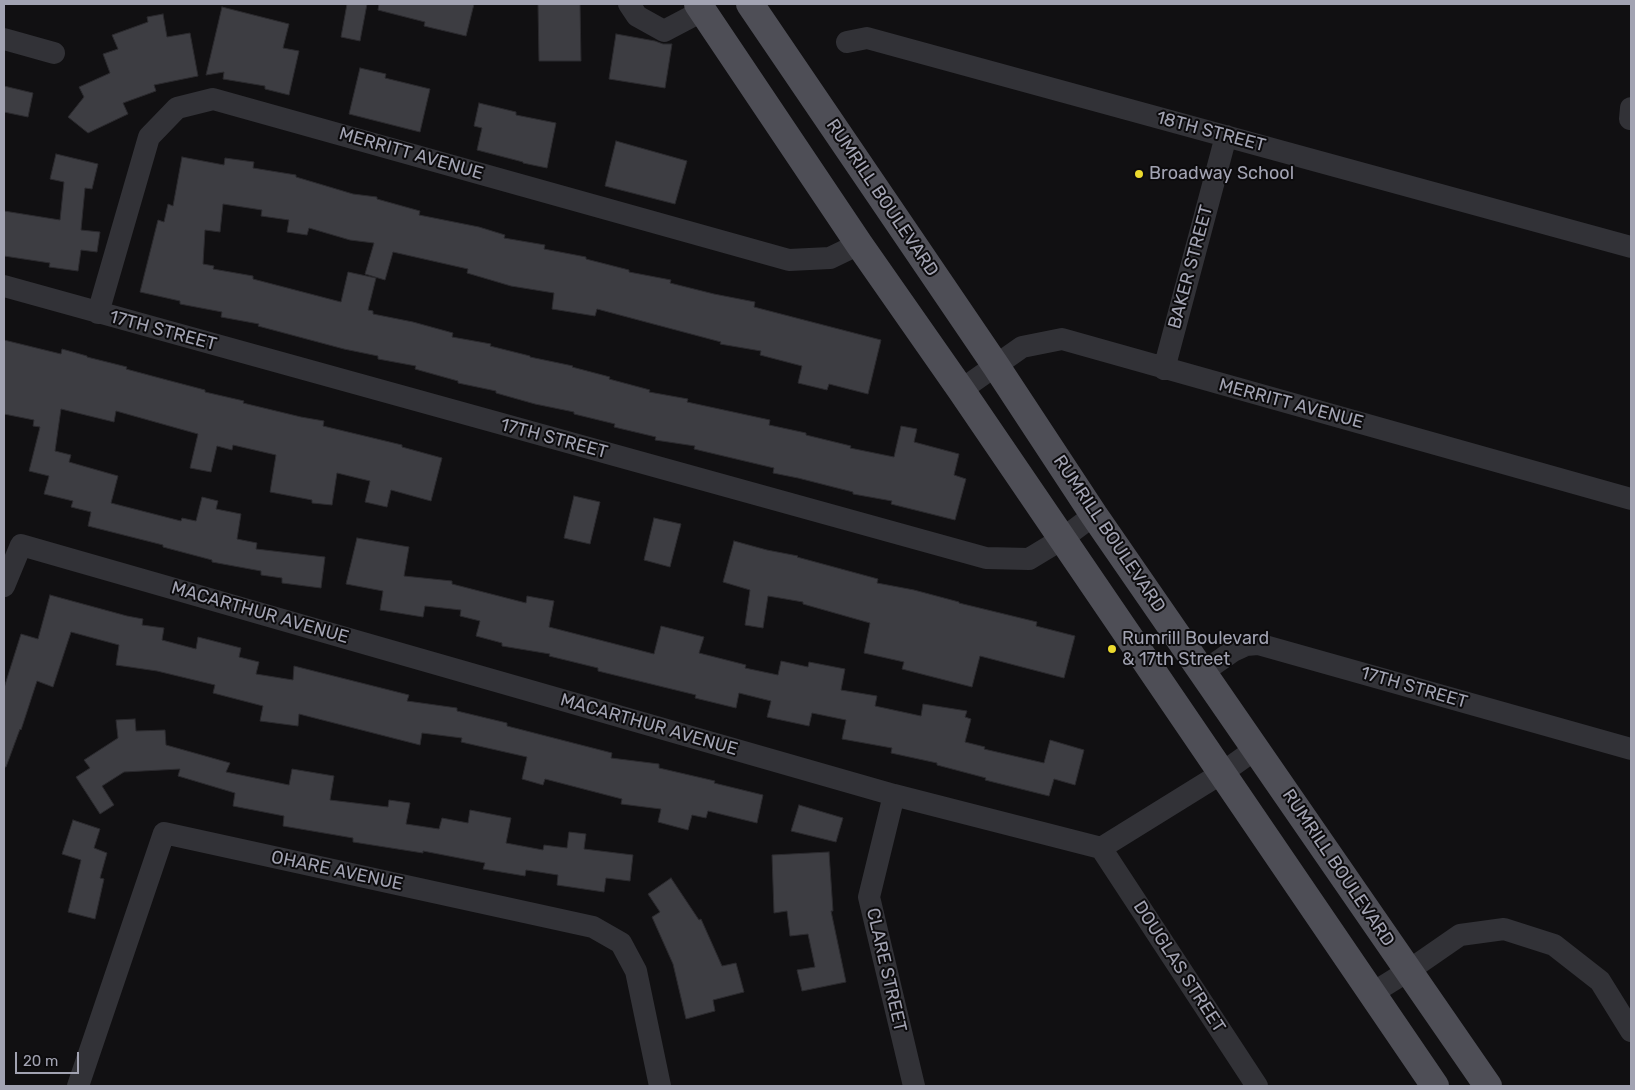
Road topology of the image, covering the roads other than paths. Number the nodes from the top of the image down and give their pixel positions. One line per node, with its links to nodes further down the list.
1 (629, 4): 3 (street)
2 (750, 4): 12 (main road, RUMRILL BOULEVARD)
3 (700, 7): 8 (main road)
4 (4, 39): 6 (street)
5 (847, 42): 7 (street, 18TH STREET)
6 (54, 52)
7 (1226, 136): 9 (street, 18TH STREET); 13 (street, BAKER STREET)
8 (859, 244): 11 (street, MERRITT AVENUE); 14 (main road)
9 (1631, 246)
10 (4, 286): 11 (street, 17TH STREET)
11 (98, 313): 17 (street, 17TH STREET)
12 (996, 366): 13 (street, MERRITT AVENUE); 14 (street, MERRITT AVENUE); 16 (main road, RUMRILL BOULEVARD)
13 (1164, 369): 15 (street, MERRITT AVENUE)
14 (962, 390): 17 (main road)
15 (1631, 498)
16 (1094, 515): 17 (street, 17TH STREET); 19 (main road, RUMRILL BOULEVARD)
17 (1062, 539): 22 (main road)
18 (4, 586): 23 (street, MACARTHUR AVENUE)
19 (1203, 672): 20 (main road, RUMRILL BOULEVARD); 21 (street, 17TH STREET)
20 (1256, 748): 22 (street); 25 (main road, RUMRILL BOULEVARD)
21 (1631, 749)
22 (1222, 773): 24 (street); 26 (main road)
23 (894, 794): 24 (street, MACARTHUR AVENUE); 30 (street, CLARE STREET)
24 (1101, 848): 31 (street, DOUGLAS STREET)
25 (1408, 971): 26 (street); 27 (street); 33 (main road, RUMRILL BOULEVARD)
26 (1371, 994): 32 (main road)
27 (1631, 1031)
28 (78, 1086): 29 (street, OHARE AVENUE)
29 (660, 1086)
30 (914, 1086)
31 (1256, 1086)
32 (1435, 1086)
33 (1488, 1086)

